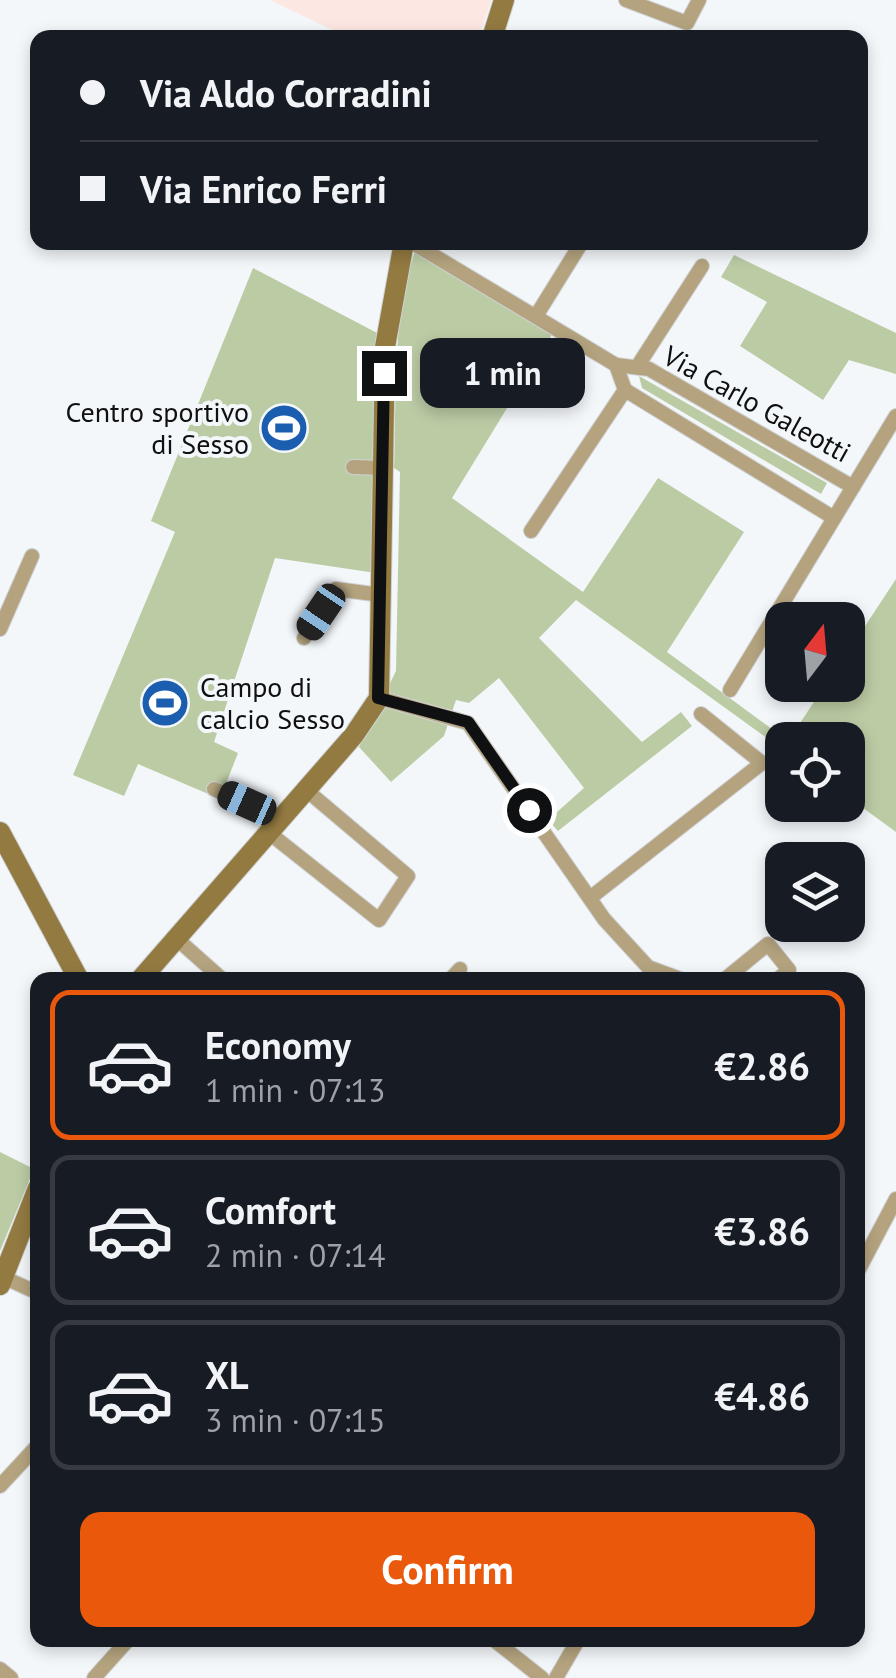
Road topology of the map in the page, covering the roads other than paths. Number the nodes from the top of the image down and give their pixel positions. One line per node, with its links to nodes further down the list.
1 (504, 0): 4 (street)
2 (626, 0): 3 (street)
3 (699, 0)
4 (495, 30)
5 (406, 250): 15 (street)
6 (422, 250): 9 (street, Via Carlo Galeotti)
7 (577, 250): 9 (street)
8 (702, 266): 11 (street, Via Carlo Galeotti)
9 (536, 316): 10 (street, Via Carlo Galeotti)
10 (616, 364): 11 (street, Via Carlo Galeotti); 12 (street, Via Carlo Galeotti)
11 (637, 368): 16 (street, Via Carlo Galeotti)
12 (626, 390): 17 (street, Via Carlo Galeotti); 18 (street, Via Carlo Galeotti)
13 (896, 416): 16 (street, Via Carlo Galeotti)
14 (352, 467): 15 (street)
15 (383, 468): 20 (street)
16 (853, 487): 17 (street, Via Carlo Galeotti)
17 (834, 518): 23 (street, Via Carlo Galeotti)
18 (531, 531)
19 (32, 556): 21 (street)
20 (380, 595): 22 (street); 24 (street)
21 (0, 629)
22 (304, 638)
23 (730, 690)
24 (378, 698): 27 (street); 30 (street)
25 (701, 714): 30 (street)
26 (214, 788): 28 (street)
27 (305, 789): 28 (street); 28 (street)
28 (274, 825): 31 (street)
29 (0, 832): 32 (street)
30 (590, 898): 35 (street)
31 (178, 939): 33 (street); 34 (street)
32 (75, 972)
33 (147, 972)
34 (214, 972)
35 (661, 972)
36 (734, 972): 37 (street)
37 (787, 972)
38 (896, 1199): 40 (street)
39 (30, 1209): 41 (street)
40 (865, 1257)
41 (2, 1281): 42 (street)
42 (30, 1290)
43 (30, 1454): 44 (street)
44 (0, 1486)
45 (122, 1647): 50 (street)
46 (503, 1647): 51 (street)
47 (574, 1647): 52 (street)
48 (0, 1669): 49 (street)
49 (11, 1678)
50 (94, 1678)
51 (542, 1678)
52 (556, 1678)

